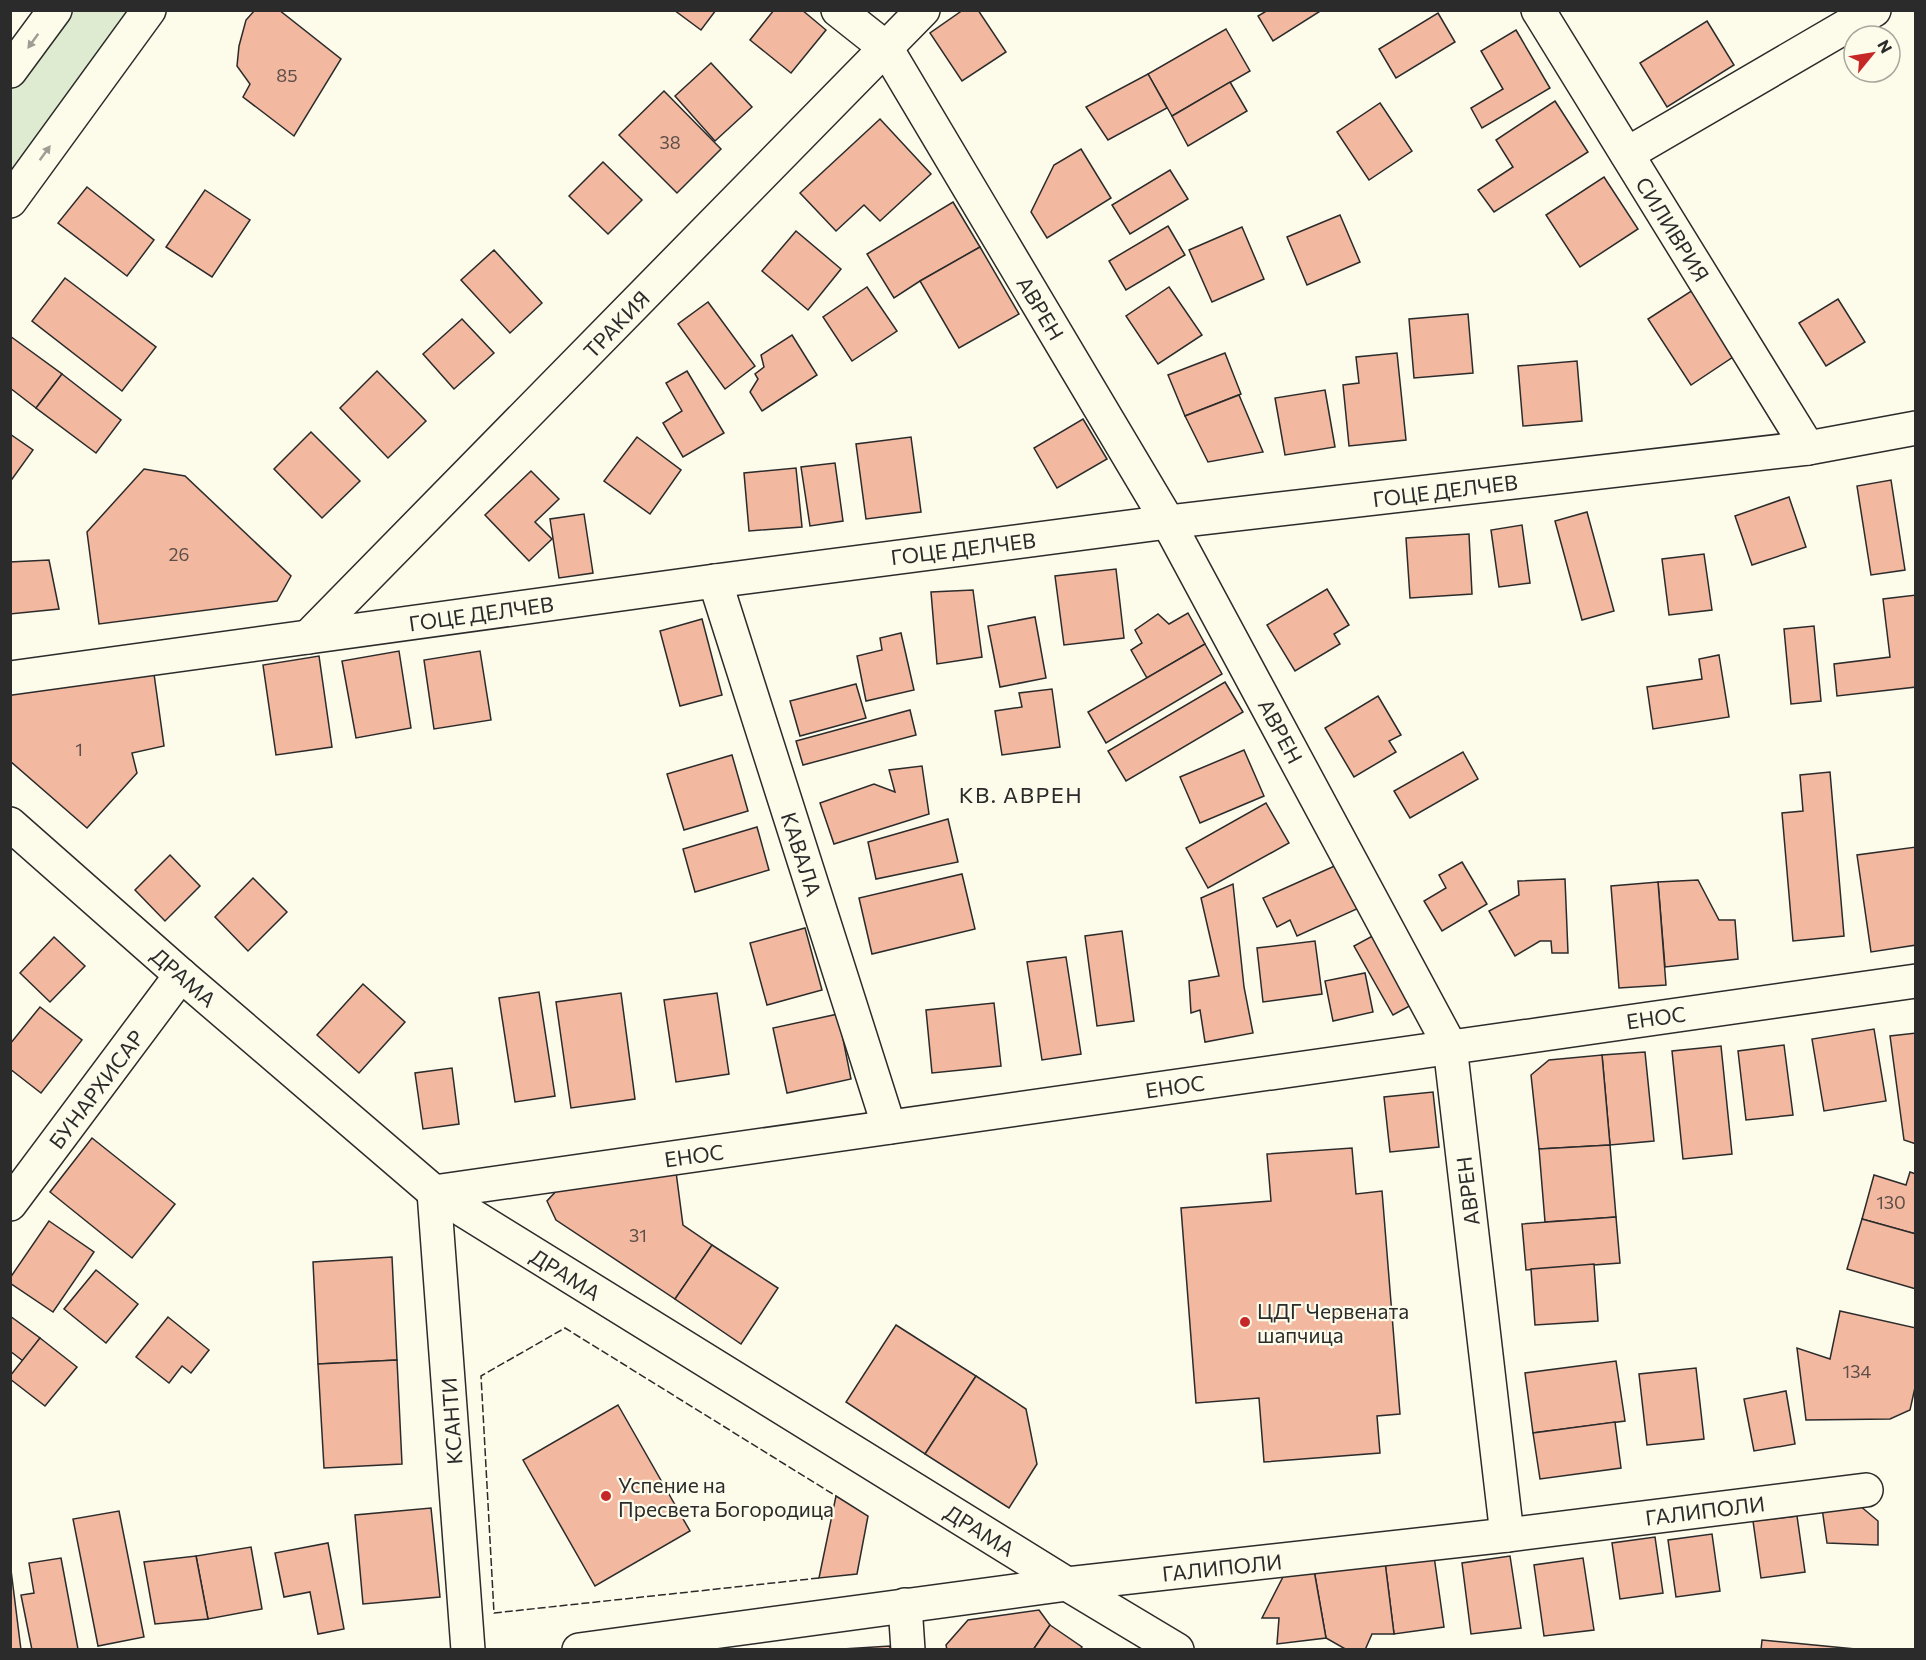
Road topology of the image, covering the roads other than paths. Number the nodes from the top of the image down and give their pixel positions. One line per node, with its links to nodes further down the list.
1 (55, 10): 8 (street, one-way to 8)
2 (149, 10): 10 (street, one-way to 2)
3 (838, 10): 7 (street, АВРЕН)
4 (923, 10): 7 (street, ТРАКИЯ)
5 (1538, 10): 9 (street, СИЛИВРИЯ)
6 (1874, 10): 9 (street)
7 (886, 48): 13 (street, АВРЕН); 15 (street, ТРАКИЯ)
8 (10, 71)
9 (1627, 154): 12 (street, СИЛИВРИЯ)
10 (10, 201)
11 (1916, 428): 12 (street, ГОЦЕ ДЕЛЧЕВ)
12 (1808, 448): 13 (street, ГОЦЕ ДЕЛЧЕВ)
13 (1168, 522): 14 (street, ГОЦЕ ДЕЛЧЕВ); 20 (street, АВРЕН)
14 (715, 581): 15 (street, ГОЦЕ ДЕЛЧЕВ); 21 (street, КАВАЛА)
15 (308, 637): 16 (street, ГОЦЕ ДЕЛЧЕВ)
16 (10, 678)
17 (10, 824): 18 (street, ДРАМА)
18 (181, 975): 22 (street, ДРАМА); 23 (street, БУНАРХИСАР)
19 (1916, 981): 20 (street, ЕНОС)
20 (1450, 1046): 21 (street, ЕНОС); 25 (street, АВРЕН)
21 (890, 1127): 22 (street, ЕНОС)
22 (434, 1192): 26 (street, ДРАМА); 28 (street, КСАНТИ)
23 (10, 1204)
24 (1866, 1490): 25 (street, ГАЛИПОЛИ)
25 (1507, 1534): 26 (street, ГАЛИПОЛИ)
26 (1067, 1584): 27 (street, ГАЛИПОЛИ); 31 (street, ДРАМА)
27 (905, 1605): 29 (street, ГАЛИПОЛИ); 30 (street)
28 (468, 1650)
29 (579, 1650)
30 (908, 1650)
31 (1177, 1650)

